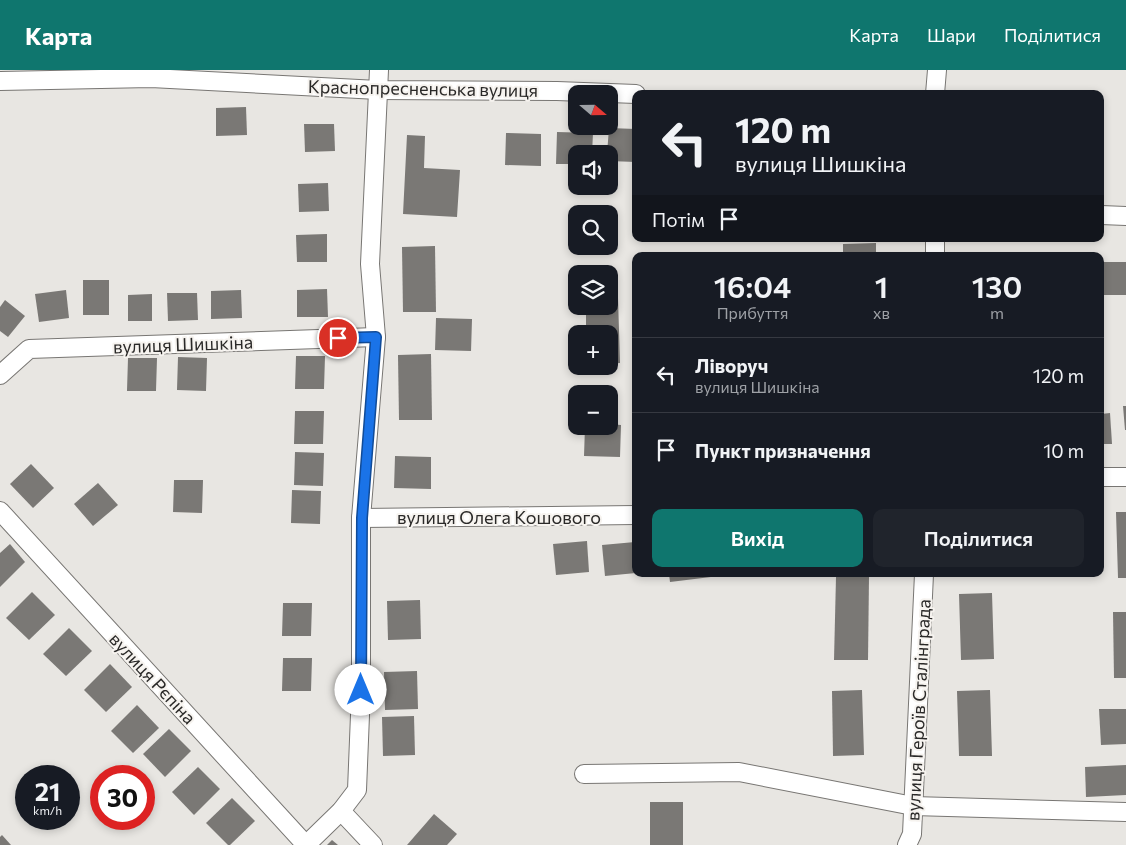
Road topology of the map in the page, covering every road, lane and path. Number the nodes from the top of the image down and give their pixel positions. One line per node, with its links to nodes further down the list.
1 (379, 70): 5 (street)
2 (937, 70): 6 (street)
3 (151, 74): 4 (street, Краснопресненська вулиця); 5 (street, Краснопресненська вулиця)
4 (0, 81)
5 (378, 90): 7 (street, Краснопресненська вулиця); 10 (street)
6 (935, 90)
7 (632, 94)
8 (1104, 215): 9 (street)
9 (1126, 216)
10 (376, 337): 11 (street, вулиця Шишкіна); 16 (street)
11 (0, 375)
12 (1126, 476): 13 (street)
13 (1104, 477)
14 (0, 511): 22 (street, вулиця Рєпіна)
15 (632, 516): 16 (street, вулиця Олега Кошового)
16 (362, 518): 20 (street)
17 (924, 577): 19 (street, вулиця Героїв Сталінграда)
18 (584, 774): 19 (street)
19 (913, 806): 21 (street); 24 (street, вулиця Героїв Сталінграда)
20 (341, 811): 22 (street); 23 (street)
21 (1126, 812)
22 (306, 845)
23 (373, 845)
24 (907, 845)

